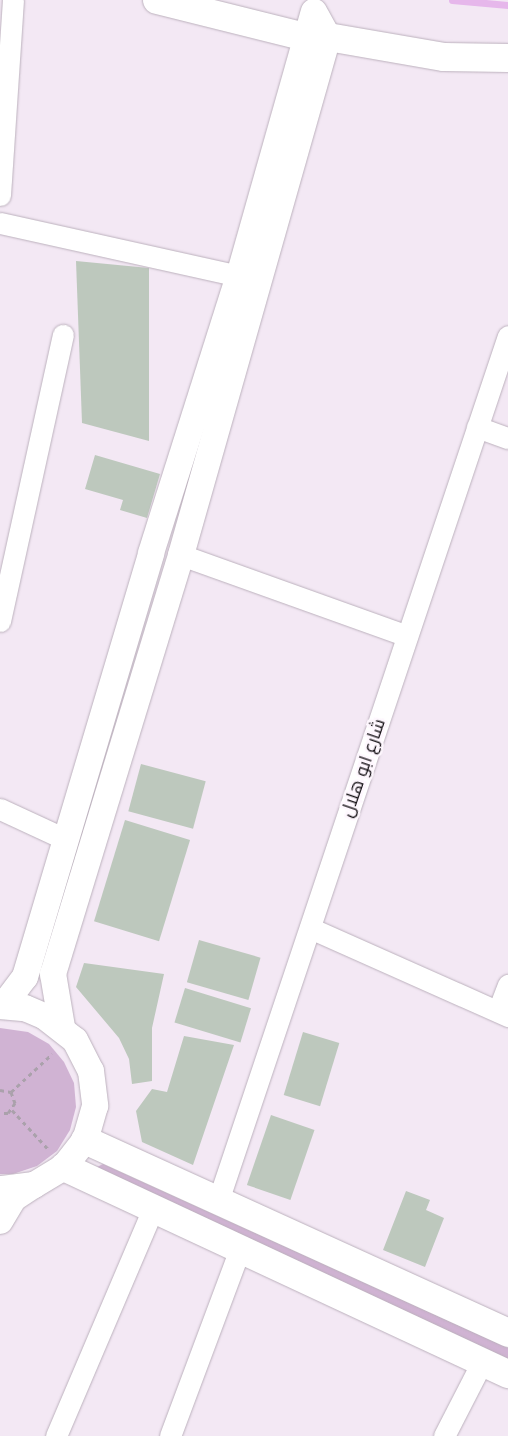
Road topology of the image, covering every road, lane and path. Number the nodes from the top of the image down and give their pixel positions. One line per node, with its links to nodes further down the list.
1 (13, 0): 5 (street)
2 (157, 0): 3 (main road)
3 (315, 22): 4 (main road); 7 (street); 12 (street)
4 (508, 58)
5 (0, 195)
6 (0, 223): 7 (street)
7 (239, 276): 16 (street)
8 (64, 335): 13 (street)
9 (508, 336): 10 (street, شارع ابو هلال)
10 (477, 427): 11 (street); 14 (street, شارع ابو هلال)
11 (508, 438)
12 (181, 555): 14 (street); 21 (street)
13 (0, 621)
14 (407, 636): 17 (street, شارع ابو هلال)
15 (0, 809): 16 (street)
16 (65, 839): 19 (street)
17 (310, 928): 20 (street); 30 (street, شارع ابو هلال)
18 (508, 985): 20 (street)
19 (2, 1006): 21 (street)
20 (503, 1014)
21 (58, 1039): 23 (path); 26 (street)
22 (0, 1090): 23 (path)
23 (11, 1092): 24 (path)
24 (12, 1110): 25 (path); 27 (path)
25 (0, 1113)
26 (85, 1140): 27 (street); 30 (main road)
27 (58, 1161): 28 (street); 31 (main road)
28 (34, 1185): 29 (street); 32 (street)
29 (0, 1189)
30 (218, 1201): 34 (main road)
31 (153, 1209): 33 (main road); 37 (street)
32 (0, 1221)
33 (240, 1249): 35 (main road); 38 (street)
34 (508, 1334)
35 (482, 1362): 36 (main road); 39 (street)
36 (508, 1374)
37 (56, 1436)
38 (170, 1436)
39 (444, 1436)

